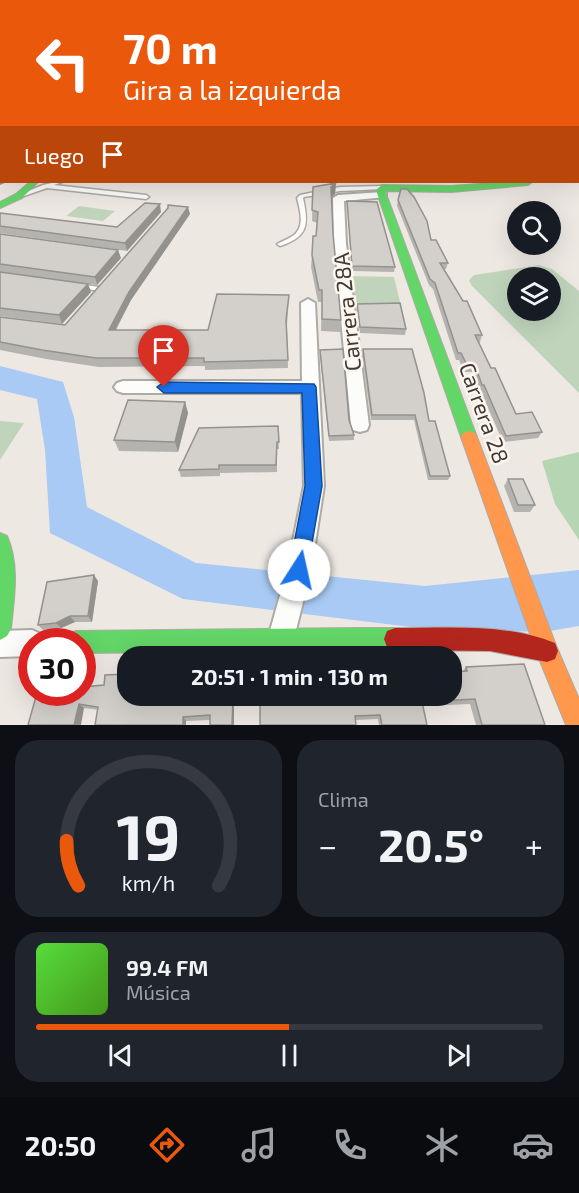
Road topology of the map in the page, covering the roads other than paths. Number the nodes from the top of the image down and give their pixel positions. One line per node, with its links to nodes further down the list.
1 (517, 183): 3 (street)
2 (40, 184): 4 (lane); 5 (street)
3 (381, 191): 6 (lane); 14 (street, Carrera 28A); 21 (street, Carrera 28)
4 (146, 197)
5 (0, 205)
6 (280, 244)
7 (107, 280): 9 (lane)
8 (66, 284): 9 (lane)
9 (99, 289): 10 (lane)
10 (93, 297)
11 (308, 303): 13 (street)
12 (123, 387): 13 (street)
13 (309, 387): 16 (street)
14 (360, 425)
15 (0, 542): 17 (street)
16 (283, 626): 18 (street); 21 (street)
17 (0, 629)
18 (96, 642)
19 (18, 643): 20 (street)
20 (0, 644)
21 (546, 651): 22 (street, Carrera 28)
22 (573, 698): 23 (street, Carrera 28)
23 (578, 725)

